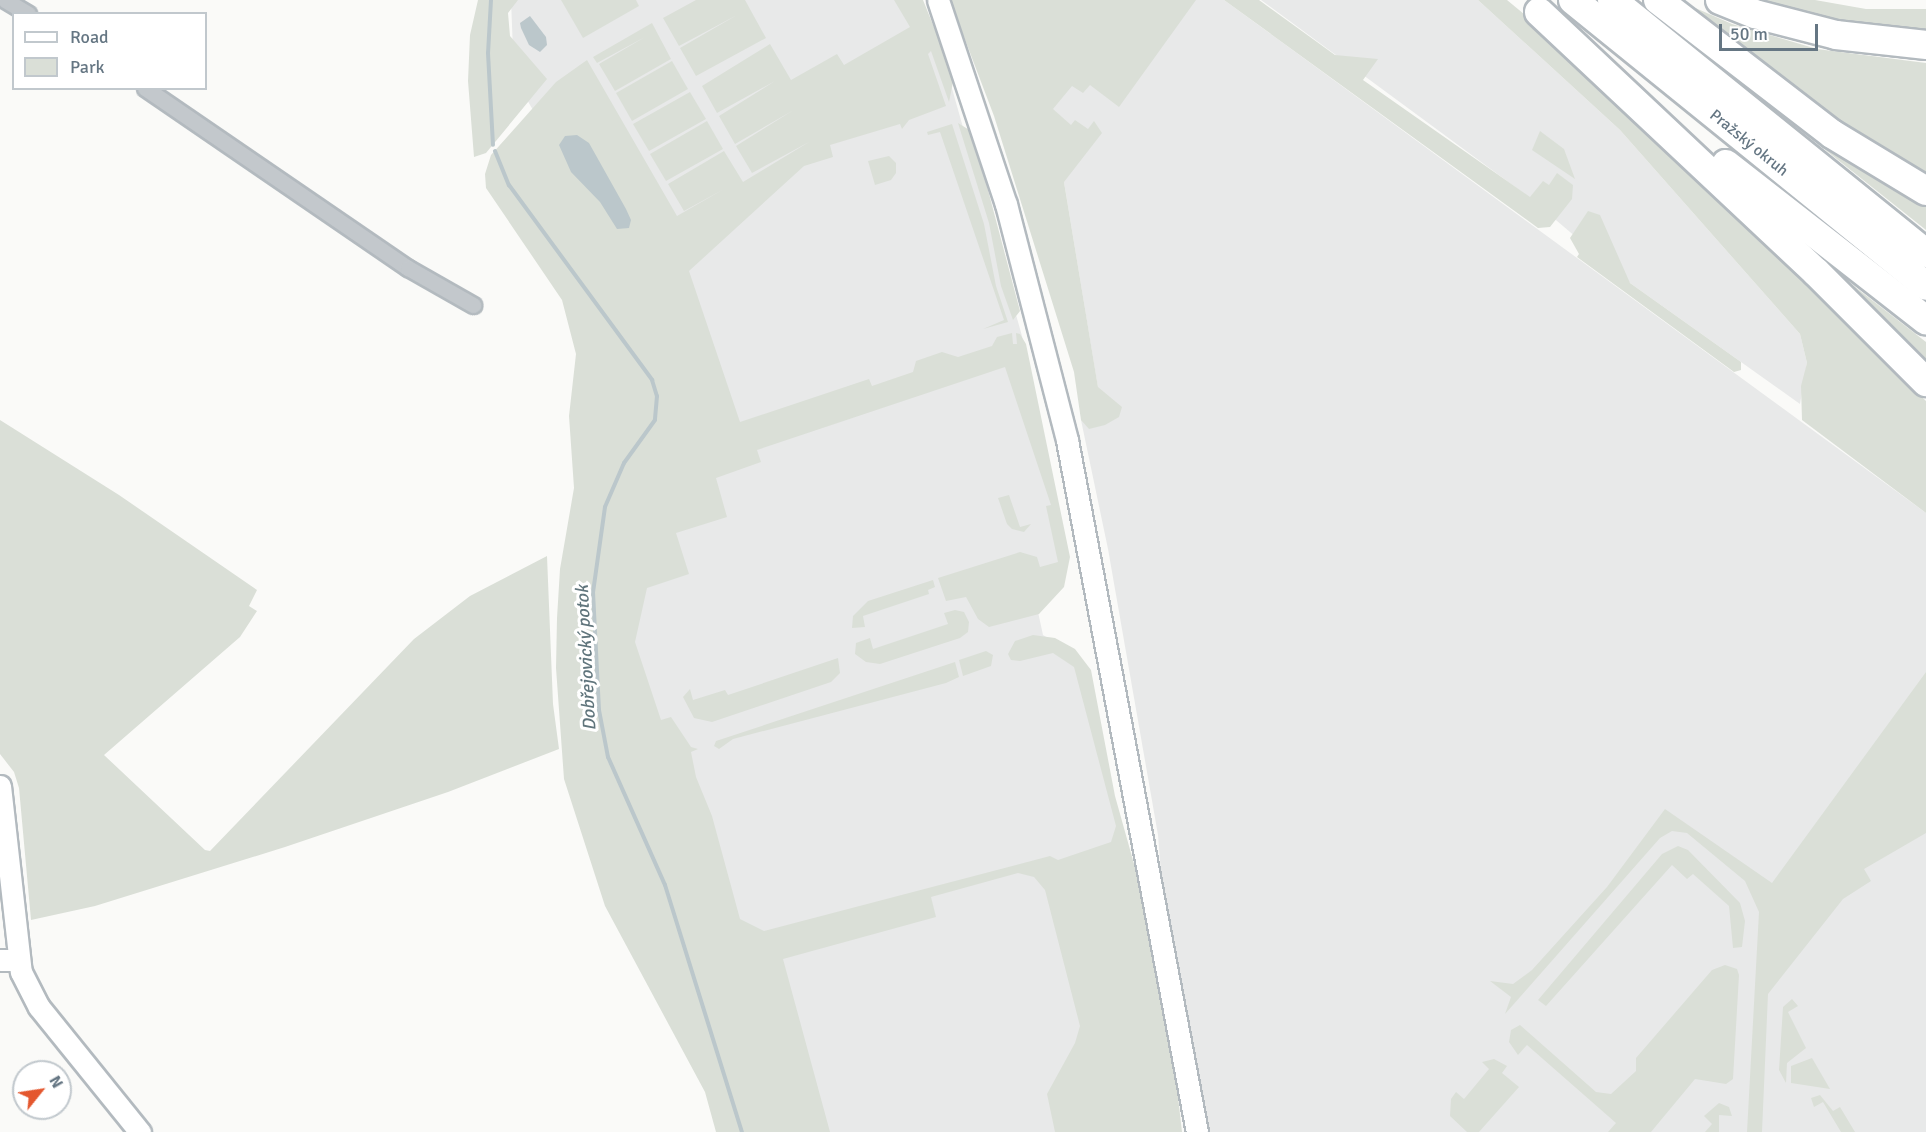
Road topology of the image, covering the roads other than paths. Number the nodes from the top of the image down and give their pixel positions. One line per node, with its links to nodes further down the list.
1 (5, 0): 8 (street)
2 (938, 0): 20 (main road)
3 (1572, 0): 13 (highway, Pražský okruh)
4 (1612, 0): 12 (highway, Pražský okruh)
5 (1658, 0): 11 (highway)
6 (1720, 0): 9 (highway)
7 (1532, 6): 15 (highway); 16 (highway)
8 (25, 12)
9 (1926, 45)
10 (148, 90): 14 (street)
11 (1926, 192)
12 (1926, 254)
13 (1926, 286)
14 (473, 305)
15 (1926, 320)
16 (1926, 382)
17 (0, 786): 18 (main road)
18 (9, 960): 19 (main road)
19 (140, 1132)
20 (1197, 1132)

